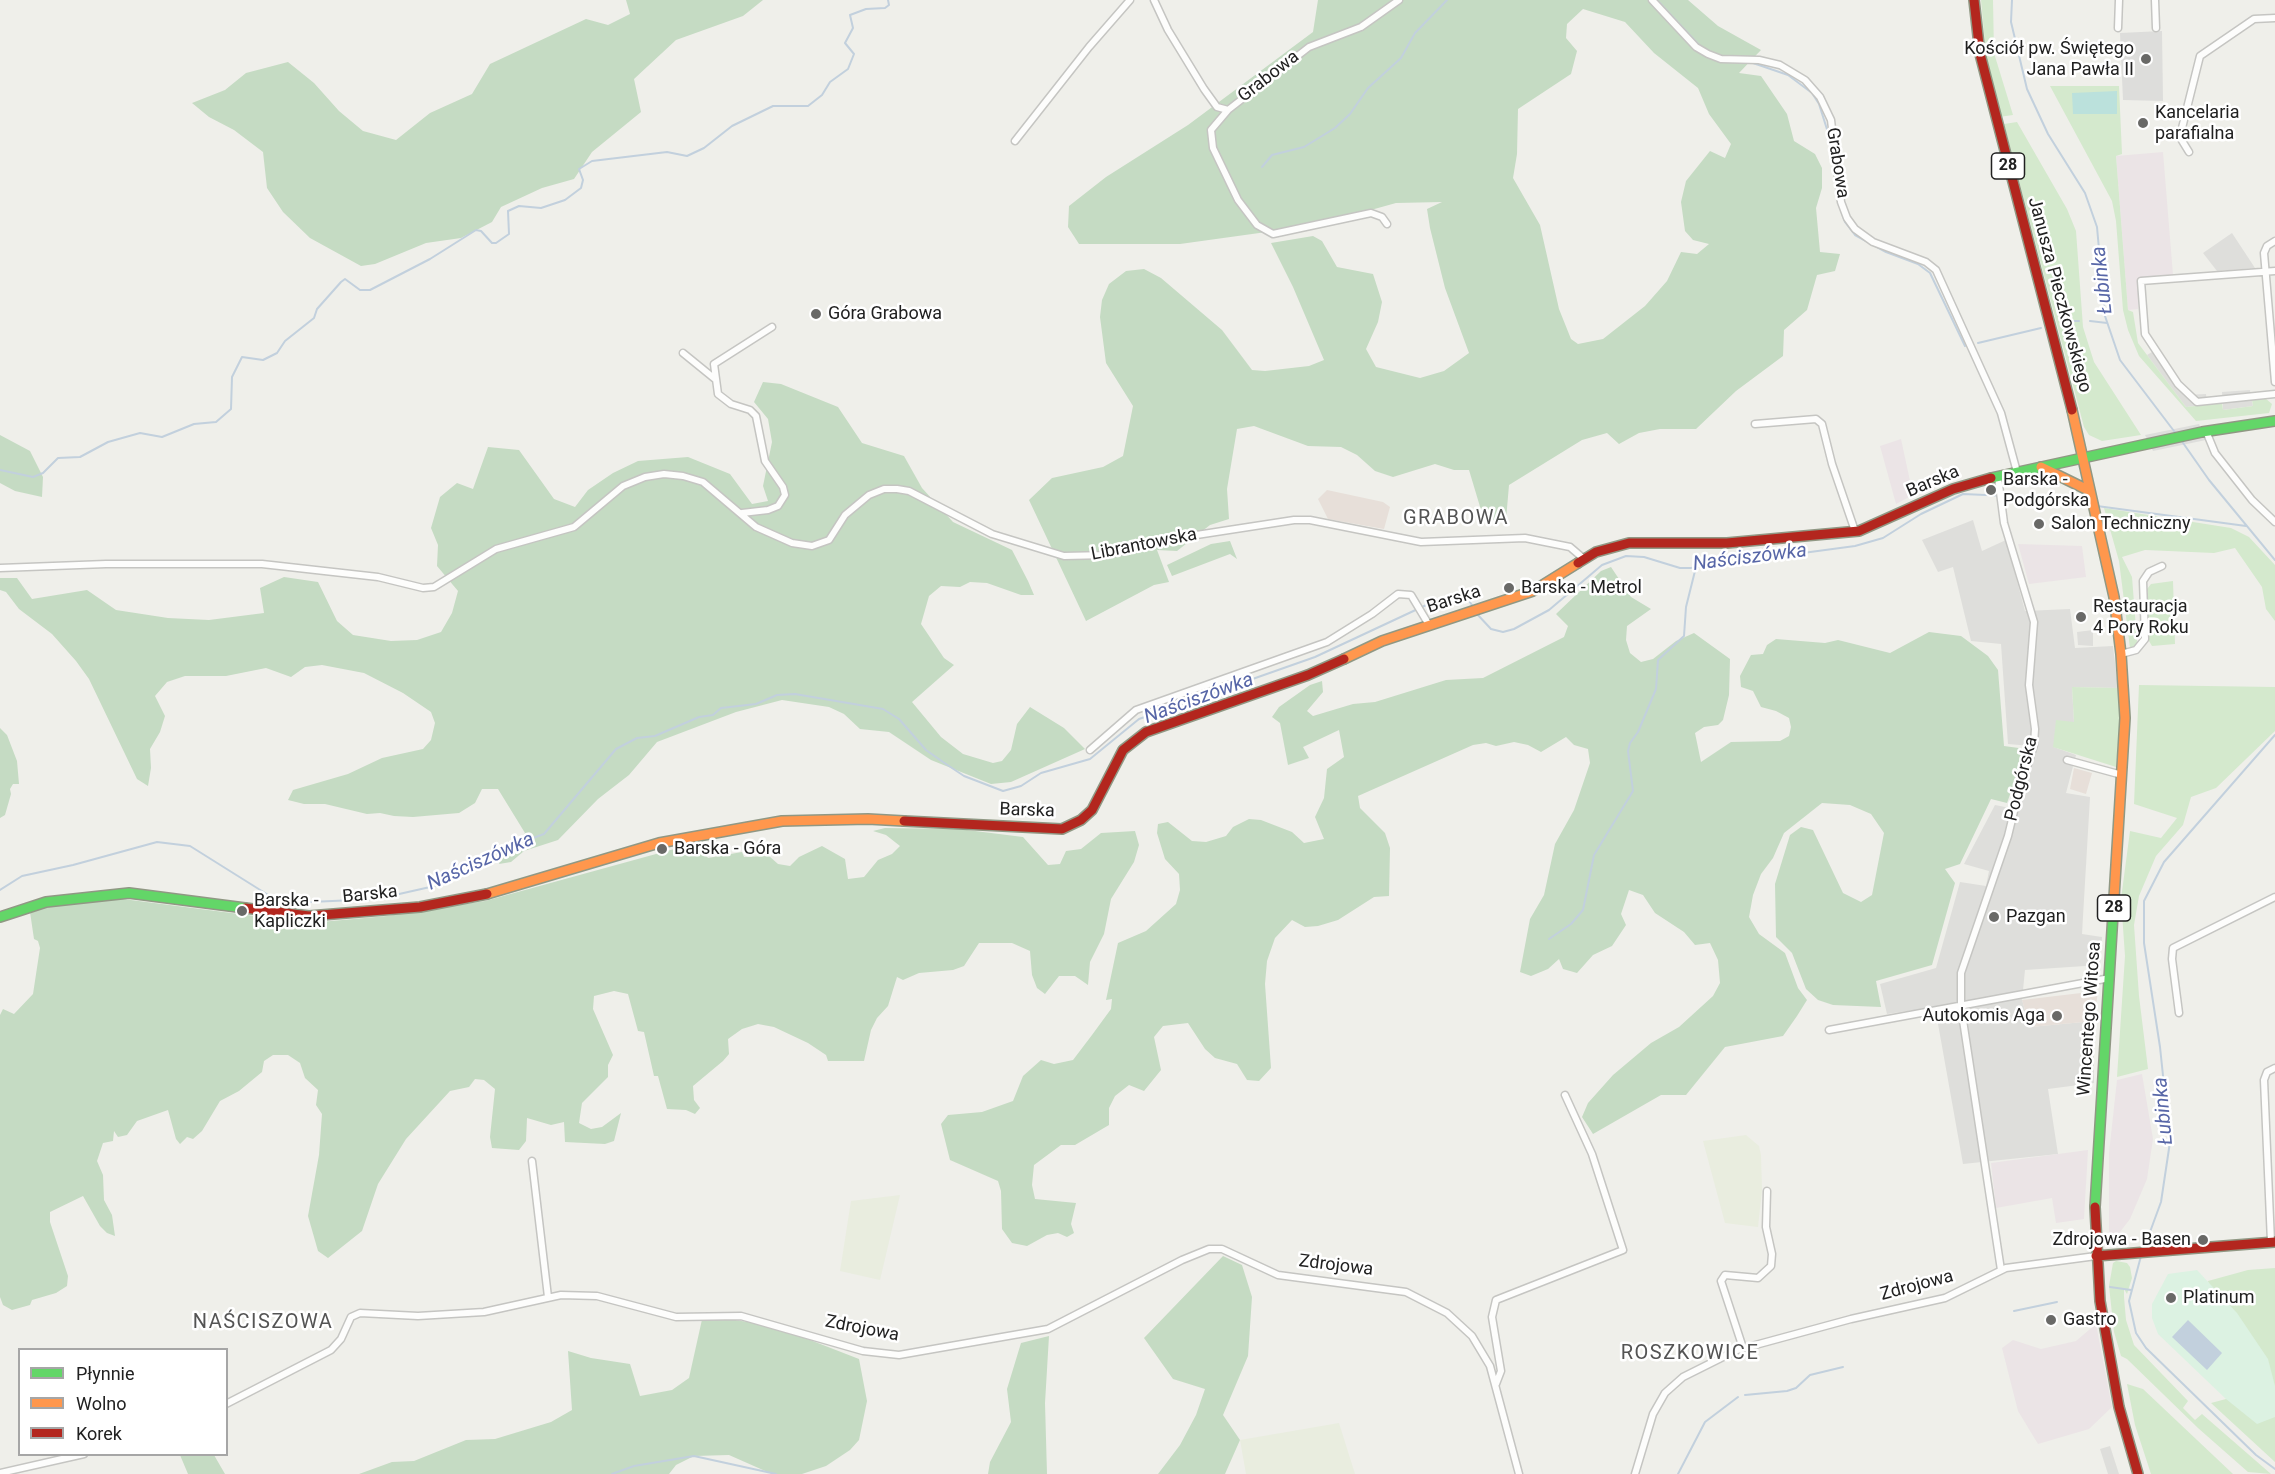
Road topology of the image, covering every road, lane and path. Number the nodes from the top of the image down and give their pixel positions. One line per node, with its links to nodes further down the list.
1 (1130, 0): 12 (street)
2 (1154, 0): 11 (street, Grabowa)
3 (1399, 0): 11 (street, Grabowa)
4 (1652, 0): 28 (street, Grabowa)
5 (1974, 0): 26 (street, Janusza Pieczkowskiego / 28)
6 (2119, 0): 9 (street)
7 (2155, 0): 10 (street)
8 (2275, 18): 13 (street)
9 (2118, 27)
10 (2156, 28)
11 (1228, 110): 14 (street)
12 (1015, 141)
13 (2189, 152)
14 (1387, 224)
15 (2275, 241): 17 (street)
16 (2275, 271): 17 (street)
17 (2266, 272): 21 (street); 22 (street)
18 (772, 327): 20 (street)
19 (683, 353): 20 (street)
20 (715, 379): 31 (street)
21 (2275, 382)
22 (2275, 394)
23 (2275, 421): 25 (street, Barska)
24 (1755, 424): 33 (street)
25 (2204, 431): 26 (street, Barska); 32 (street)
26 (2083, 458): 27 (street, Barska); 30 (street, Wincentego Witosa / 28)
27 (2041, 467): 28 (street, Barska); 30 (street)
28 (2017, 472): 29 (street, Barska)
29 (1998, 477): 33 (street, Barska); 45 (street, Podgórska)
30 (2091, 495): 38 (street, Wincentego Witosa / 28)
31 (742, 513): 34 (street, Librantowska); 36 (street, Librantowska)
32 (2274, 521)
33 (1855, 531): 34 (street, Barska)
34 (1584, 559): 37 (street, Barska)
35 (2162, 566): 38 (street)
36 (0, 568)
37 (1429, 625): 39 (street); 43 (street, Barska)
38 (2121, 654): 41 (street, Wincentego Witosa / 28)
39 (1090, 750)
40 (2067, 760): 41 (street)
41 (2122, 775): 44 (street, Wincentego Witosa / 28)
42 (2275, 897): 46 (street)
43 (0, 917)
44 (2110, 978): 45 (street); 53 (street, Wincentego Witosa / 28)
45 (1961, 1007): 47 (street); 54 (street, Podgórska)
46 (2179, 1013)
47 (1829, 1030)
48 (2275, 1068): 52 (street)
49 (1565, 1095): 57 (street, Zdrojowa)
50 (532, 1161): 55 (street)
51 (1767, 1191): 56 (street)
52 (2273, 1242): 53 (street, Zdrojowa)
53 (2096, 1257): 54 (street, Zdrojowa); 63 (street, Wincentego Witosa / 28)
54 (2001, 1270): 56 (street, Zdrojowa)
55 (548, 1297): 57 (street, Zdrojowa); 58 (street, Zdrojowa)
56 (1743, 1348): 62 (street, Zdrojowa)
57 (1496, 1384): 61 (street, Zdrojowa)
58 (228, 1403)
59 (79, 1456): 60 (street)
60 (0, 1473)
61 (1519, 1474)
62 (1635, 1474)
63 (2138, 1474)

